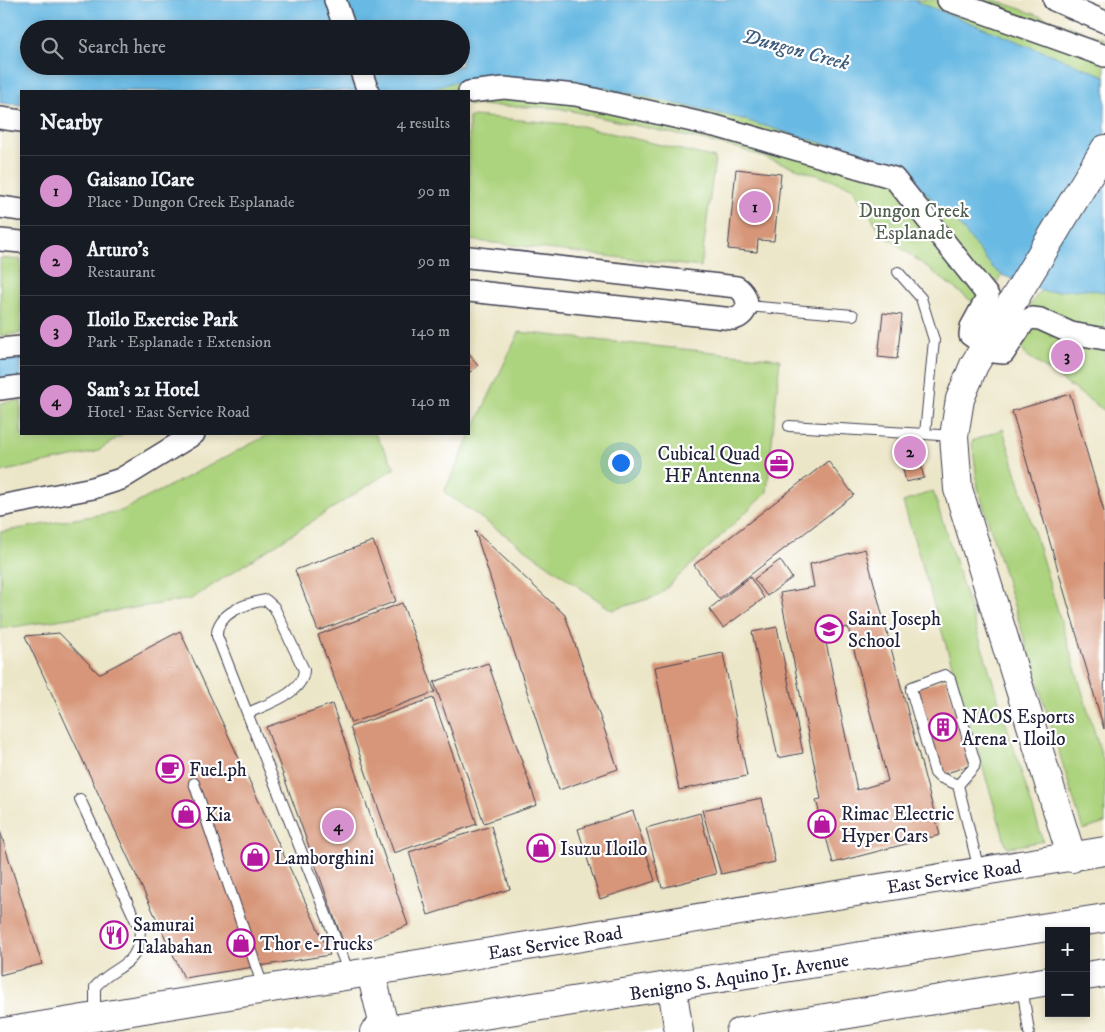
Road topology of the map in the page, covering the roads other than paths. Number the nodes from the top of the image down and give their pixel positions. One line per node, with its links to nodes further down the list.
1 (335, 0): 4 (street)
2 (948, 0): 6 (street)
3 (1054, 0): 5 (street)
4 (343, 20)
5 (1105, 22)
6 (1105, 56)
7 (362, 75): 8 (street)
8 (368, 90)
9 (470, 92): 23 (street)
10 (0, 118): 11 (street)
11 (20, 121)
12 (1105, 149): 23 (main road)
13 (0, 207): 14 (street)
14 (20, 210)
15 (0, 240): 16 (street)
16 (20, 242)
17 (470, 257): 20 (street)
18 (898, 272): 29 (lane)
19 (470, 291): 20 (street)
20 (748, 306): 21 (lane)
21 (852, 315)
22 (1105, 338): 23 (street)
23 (988, 339): 31 (main road)
24 (20, 347): 25 (street)
25 (0, 349)
26 (20, 386): 27 (street)
27 (0, 389)
28 (789, 426): 29 (lane)
29 (925, 434): 31 (lane)
30 (192, 435): 32 (street)
31 (954, 436): 38 (main road)
32 (0, 506)
33 (248, 713): 33 (lane); 42 (lane)
34 (194, 782): 47 (lane)
35 (958, 786): 35 (lane); 39 (lane)
36 (80, 799): 48 (lane)
37 (1105, 851): 38 (main road, East Service Road)
38 (1072, 858): 39 (main road, East Service Road)
39 (980, 871): 42 (main road, East Service Road)
40 (1105, 918): 46 (main road, Benigno S. Aquino Jr. Avenue)
41 (1105, 973): 43 (main road)
42 (360, 974): 47 (main road, East Service Road); 49 (main road)
43 (1090, 975)
44 (1045, 982): 45 (main road)
45 (1022, 985): 52 (main road); 53 (lane)
46 (672, 987): 49 (main road, Benigno S. Aquino Jr. Avenue); 51 (main road)
47 (264, 988): 48 (main road, East Service Road)
48 (95, 1016): 50 (main road, East Service Road)
49 (379, 1031)
50 (4, 1032)
51 (679, 1032)
52 (740, 1032)
53 (1029, 1032)

